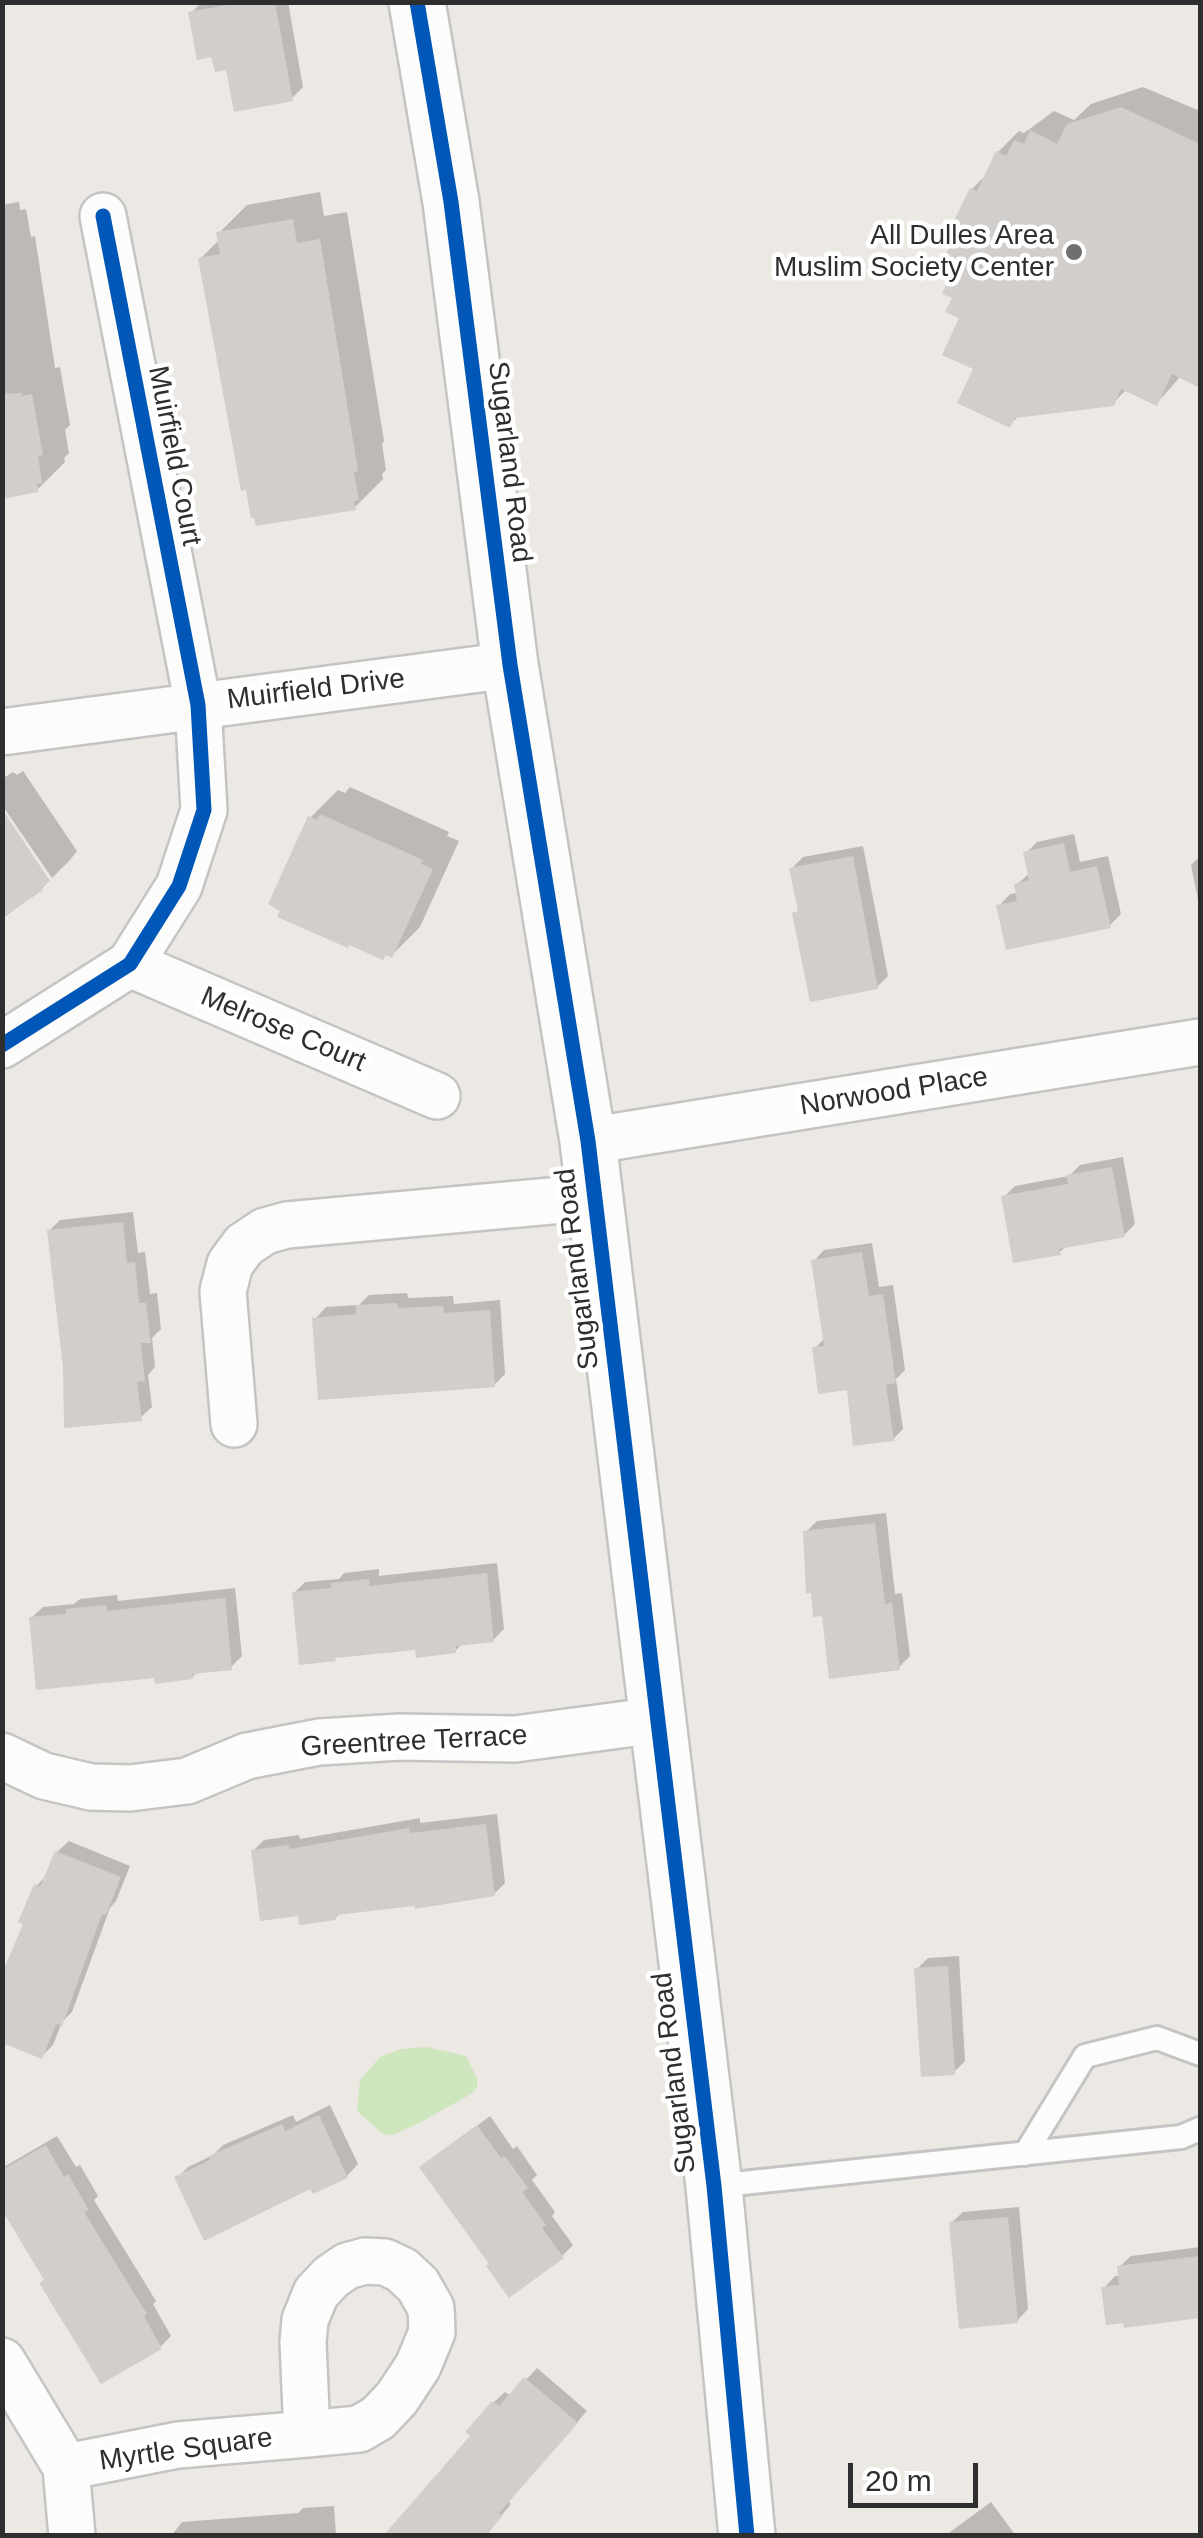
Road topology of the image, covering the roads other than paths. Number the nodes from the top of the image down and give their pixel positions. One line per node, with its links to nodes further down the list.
1 (417, 2): 3 (street, Sugarland Road)
2 (103, 216): 4 (street, Muirfield Court)
3 (510, 665): 4 (street, Muirfield Drive); 10 (street, Sugarland Road)
4 (198, 705): 5 (street, Muirfield Drive); 6 (street, Muirfield Court)
5 (2, 732)
6 (130, 964): 8 (street); 9 (street, Melrose Court)
7 (1200, 1042): 10 (street, Norwood Place)
8 (2, 1046)
9 (437, 1096)
10 (588, 1141): 11 (street, Sugarland Road)
11 (594, 1197): 12 (street); 13 (street, Sugarland Road)
12 (234, 1424)
13 (658, 1720): 14 (street, Greentree Terrace); 18 (street, Sugarland Road)
14 (5, 1764)
15 (1200, 2054): 17 (lane)
16 (1200, 2129): 17 (lane)
17 (1026, 2154): 18 (lane)
18 (714, 2186): 23 (street, Sugarland Road)
19 (2, 2361): 21 (street)
20 (307, 2434): 21 (street, Myrtle Square)
21 (66, 2467): 22 (street)
22 (72, 2536)
23 (747, 2536)

